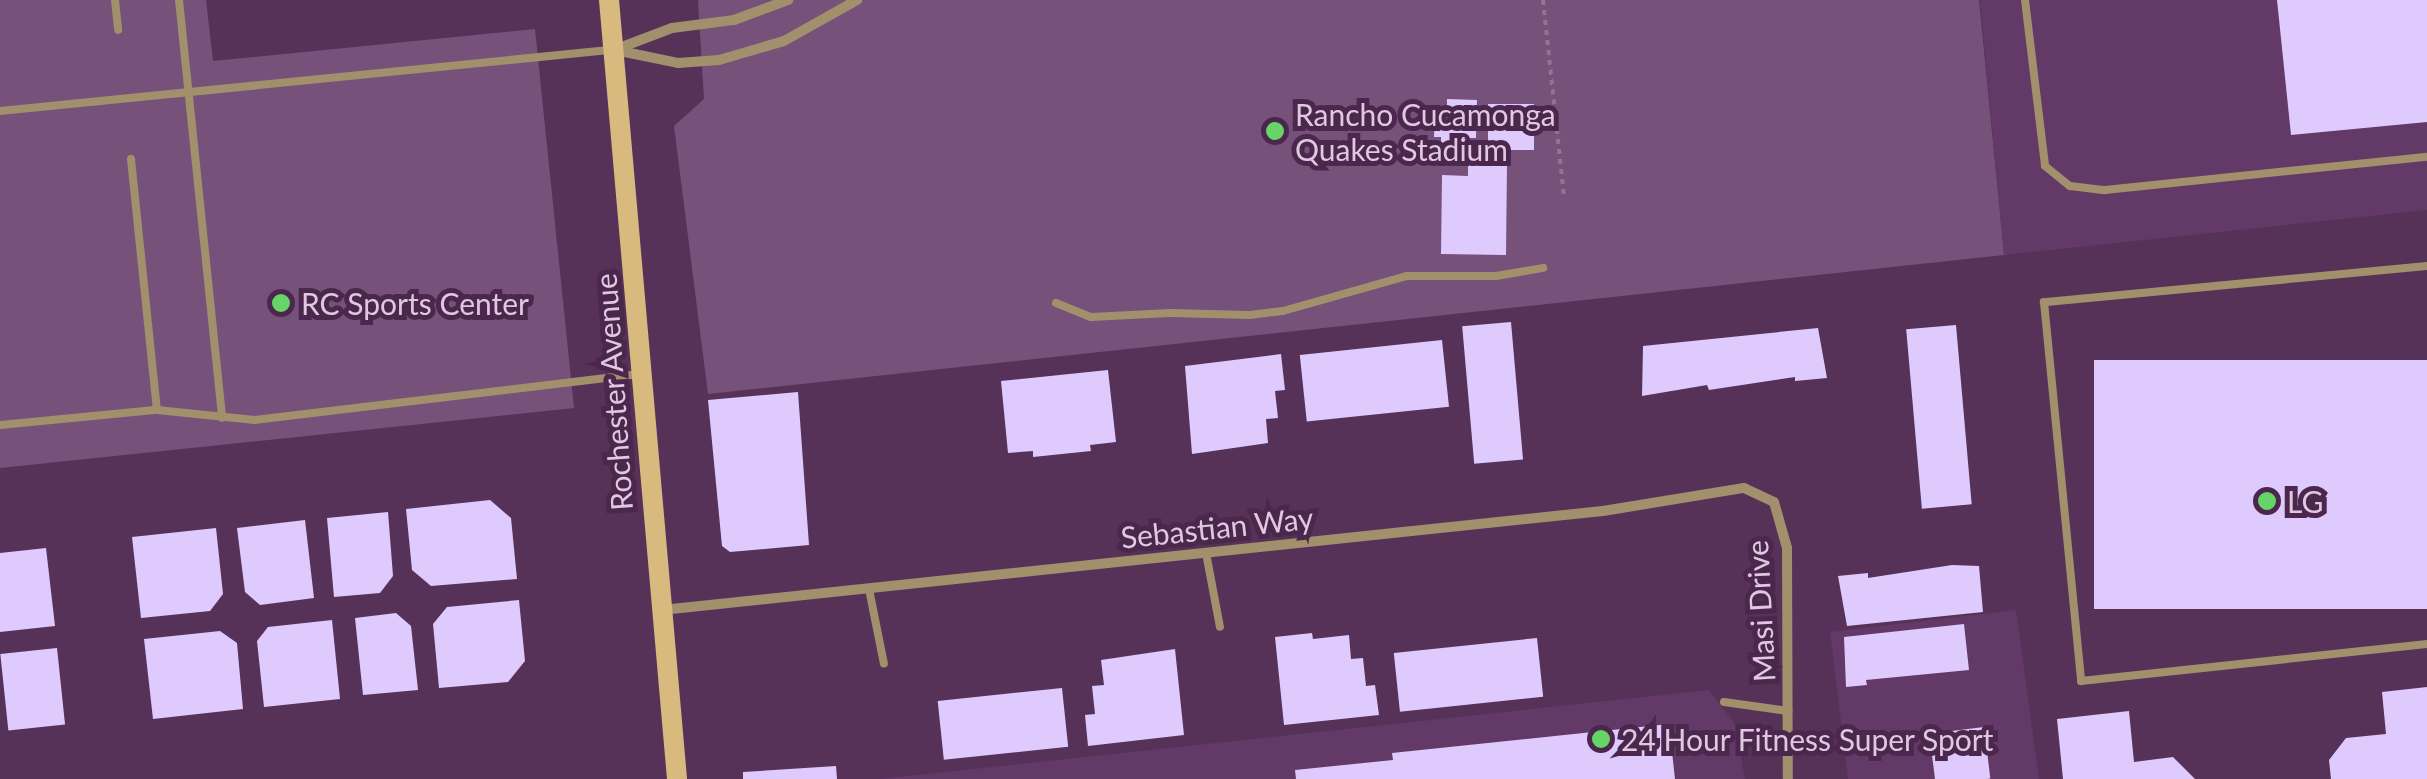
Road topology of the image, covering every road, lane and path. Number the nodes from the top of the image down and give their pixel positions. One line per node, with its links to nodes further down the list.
1 (115, 0): 8 (lane)
2 (179, 0): 10 (lane)
3 (608, 0): 9 (main road, Rochester Avenue)
4 (788, 0): 9 (street)
5 (857, 0): 9 (street)
6 (1543, 0): 14 (path)
7 (2024, 0): 12 (lane)
8 (118, 30)
9 (614, 50): 10 (lane); 18 (main road, Rochester Avenue)
10 (188, 96): 11 (lane); 20 (lane)
11 (0, 111)
12 (2427, 157)
13 (131, 159): 19 (lane)
14 (1564, 198)
15 (2427, 266): 27 (lane)
16 (1544, 268): 17 (lane)
17 (1056, 302)
18 (645, 374): 20 (lane); 25 (main road, Rochester Avenue)
19 (157, 410): 20 (lane); 21 (lane)
20 (222, 418)
21 (0, 425)
22 (1774, 502): 23 (street, Sebastian Way); 30 (street, Masi Drive)
23 (1206, 552): 24 (street, Sebastian Way); 26 (lane)
24 (869, 589): 25 (street, Sebastian Way); 28 (lane)
25 (661, 610): 31 (main road, Rochester Avenue)
26 (1220, 626)
27 (2427, 644)
28 (884, 664)
29 (1724, 702): 30 (lane)
30 (1790, 711): 32 (street, Masi Drive)
31 (677, 779)
32 (1788, 779)

